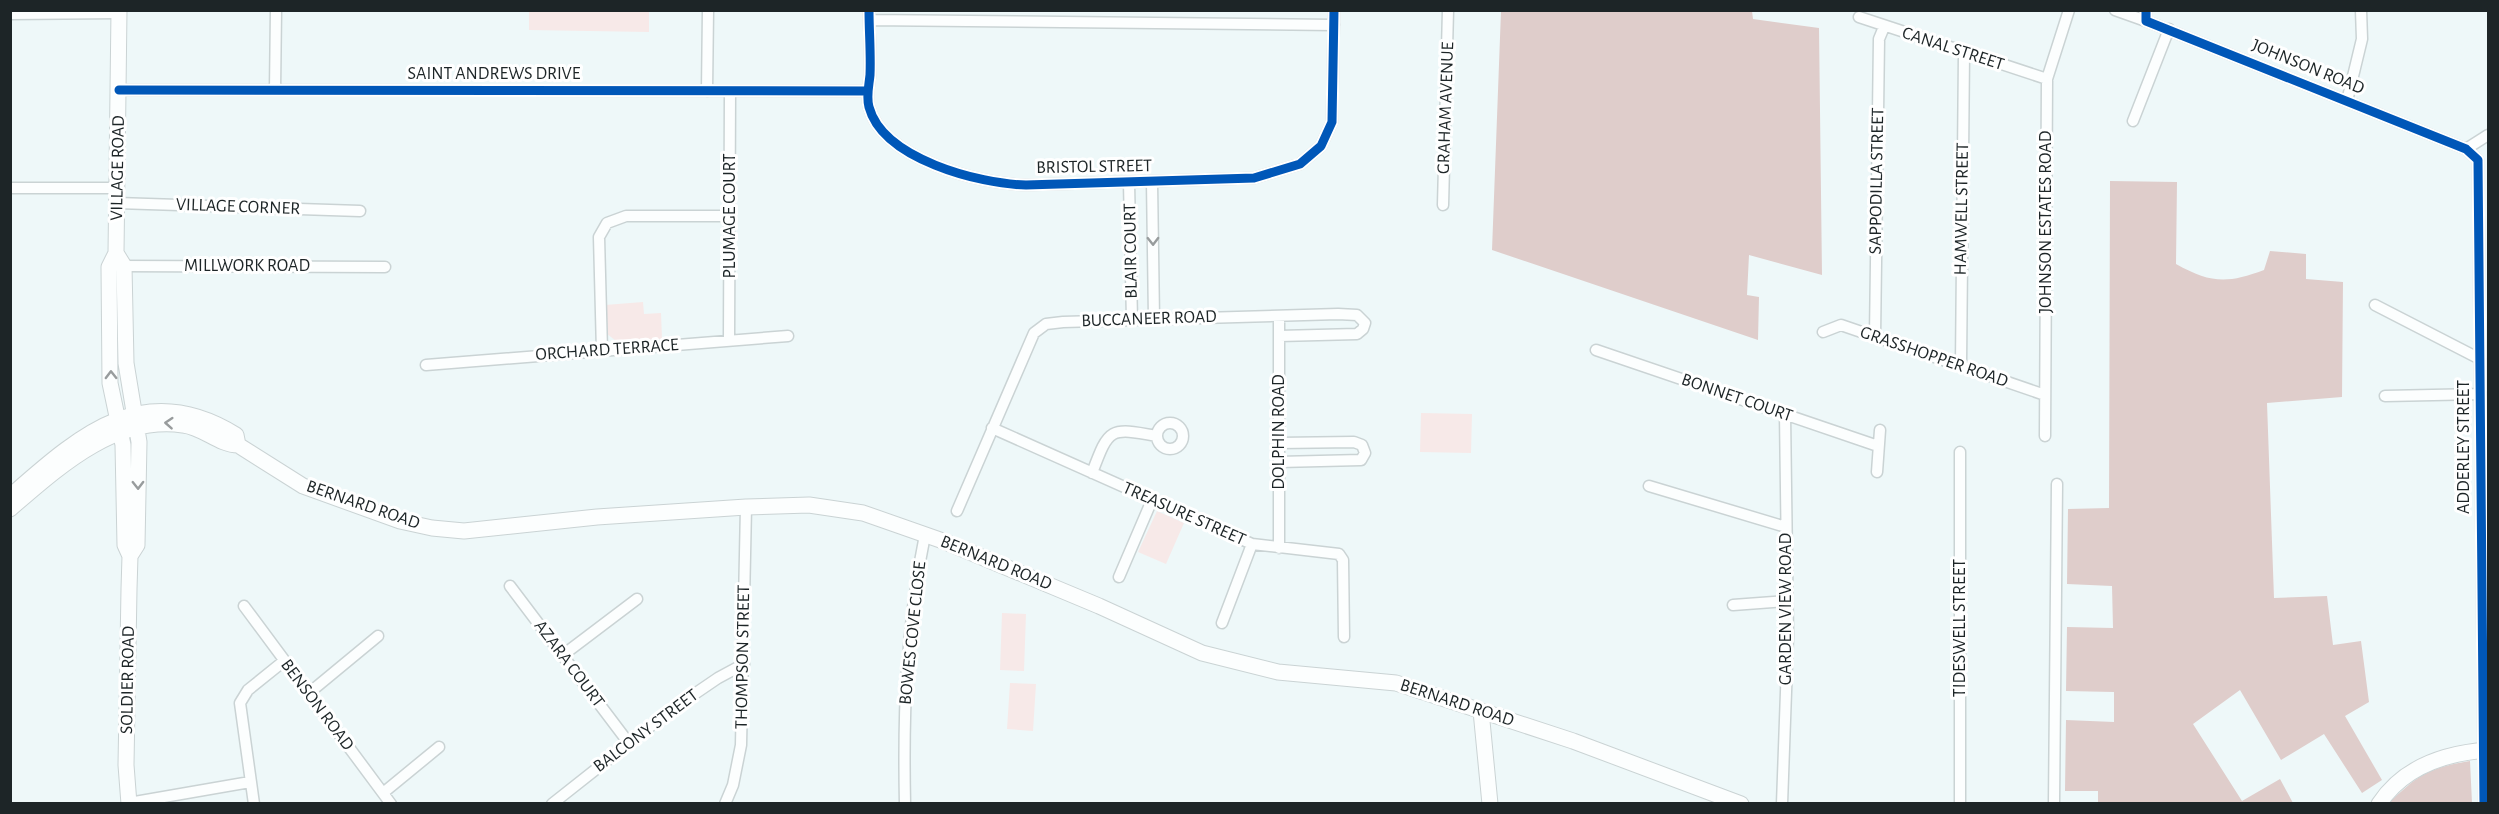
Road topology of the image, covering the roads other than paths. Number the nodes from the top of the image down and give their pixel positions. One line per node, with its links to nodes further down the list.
1 (276, 10): 19 (street)
2 (708, 10): 20 (street)
3 (1334, 10): 13 (street, BRISTOL STREET)
4 (1448, 10): 31 (street, GRAHAM AVENUE)
5 (2069, 10): 17 (street, JOHNSON ESTATES ROAD)
6 (2115, 10): 11 (street, JOHNSON ROAD)
7 (2361, 10): 23 (street)
8 (119, 12): 9 (street); 18 (main road, VILLAGE ROAD)
9 (10, 14)
10 (869, 15): 13 (street); 22 (street, BRISTOL STREET)
11 (2146, 16): 15 (street, JOHNSON ROAD)
12 (1859, 17): 14 (street, CANAL STREET)
13 (1334, 25): 27 (street, BRISTOL STREET)
14 (1884, 27): 16 (street, CANAL STREET); 43 (street, SAPPODILLA STREET)
15 (2169, 29): 23 (street, JOHNSON ROAD); 24 (street)
16 (1964, 53): 17 (street, CANAL STREET); 49 (street, HAMWELL STREET)
17 (2047, 79): 51 (street, JOHNSON ESTATES ROAD)
18 (119, 90): 19 (street, SAINT ANDREWS DRIVE); 30 (main road, VILLAGE ROAD)
19 (275, 90): 20 (street, SAINT ANDREWS DRIVE)
20 (706, 91): 21 (street, SAINT ANDREWS DRIVE)
21 (730, 91): 22 (street, SAINT ANDREWS DRIVE); 33 (street, PLUMAGE COURT)
22 (868, 91): 28 (street, BRISTOL STREET)
23 (2347, 101): 26 (street, JOHNSON ROAD)
24 (2133, 121)
25 (2488, 135): 26 (street)
26 (2466, 149): 47 (street, ADDERLEY STREET)
27 (1152, 182): 28 (street, BRISTOL STREET); 38 (street, BLAIR COURT, one-way to 38)
28 (1129, 183): 39 (street, BLAIR COURT)
29 (10, 188): 30 (street, VILLAGE CORNER)
30 (117, 195): 32 (street, VILLAGE CORNER); 34 (main road, VILLAGE ROAD)
31 (1443, 205)
32 (360, 211)
33 (730, 216): 44 (street, PLUMAGE COURT); 46 (street)
34 (116, 262): 35 (street, MILLWORK ROAD); 54 (main road, VILLAGE ROAD); 55 (main road, VILLAGE ROAD, one-way to 34)
35 (385, 267)
36 (2375, 305): 47 (street)
37 (1279, 316): 38 (street, BUCCANEER ROAD); 42 (street, DOLPHIN ROAD); 42 (street, BUCCANEER ROAD)
38 (1154, 319): 39 (street, BUCCANEER ROAD)
39 (1132, 320): 56 (street, BUCCANEER ROAD)
40 (1822, 332): 43 (street, GRASSHOPPER ROAD)
41 (788, 336): 44 (street, ORCHARD TERRACE)
42 (1279, 336): 60 (street, DOLPHIN ROAD)
43 (1875, 337): 49 (street, GRASSHOPPER ROAD)
44 (729, 341): 46 (street, ORCHARD TERRACE)
45 (1596, 350): 53 (street, BONNET COURT)
46 (602, 351): 48 (street, ORCHARD TERRACE)
47 (2480, 359): 50 (street, ADDERLEY STREET)
48 (426, 365)
49 (1960, 365): 51 (street, GRASSHOPPER ROAD)
50 (2481, 394): 52 (street); 66 (street, ADDERLEY STREET)
51 (2045, 395): 59 (street, JOHNSON ESTATES ROAD)
52 (2385, 396)
53 (1785, 414): 61 (street, BONNET COURT); 74 (street, GARDEN VIEW ROAD)
54 (136, 420): 55 (main road, BERNARD ROAD); 71 (main road, BERNARD ROAD); 78 (main road, SOLDIER ROAD, one-way to 78)
55 (119, 425): 69 (main road); 72 (main road); 78 (main road, SOLDIER ROAD)
56 (992, 428): 65 (street, TREASURE STREET); 73 (street, BUCCANEER ROAD)
57 (1880, 430): 61 (street)
58 (1157, 436): 65 (street)
59 (2045, 436)
60 (1279, 443): 63 (street, DOLPHIN ROAD); 63 (street)
61 (1878, 446): 64 (street)
62 (1960, 452): 108 (street, TIDESWELL STREET)
63 (1279, 462): 77 (street, DOLPHIN ROAD)
64 (1877, 472)
65 (1092, 473): 70 (street, TREASURE STREET)
66 (2485, 477): 79 (street, ADDERLEY STREET)
67 (2057, 484): 109 (street)
68 (1649, 486): 74 (street)
69 (10, 496)
70 (1152, 500): 76 (street, TREASURE STREET); 80 (street)
71 (746, 507): 75 (main road, BERNARD ROAD); 91 (street, THOMPSON STREET)
72 (10, 509)
73 (957, 511)
74 (1786, 527): 83 (street, GARDEN VIEW ROAD)
75 (925, 535): 93 (main road, BERNARD ROAD); 104 (street, BOWES COVE CLOSE)
76 (1251, 544): 77 (street, TREASURE STREET); 86 (street)
77 (1279, 548): 88 (street, TREASURE STREET)
78 (130, 556): 99 (main road, SOLDIER ROAD)
79 (2485, 567): 96 (street, ADDERLEY STREET)
80 (1119, 578)
81 (510, 586): 89 (street, AZARA COURT)
82 (637, 599): 89 (street)
83 (1787, 601): 84 (street); 107 (street, GARDEN VIEW ROAD)
84 (1733, 605)
85 (244, 606): 90 (street, BENSON ROAD)
86 (1222, 623)
87 (378, 636): 92 (street)
88 (1344, 637)
89 (563, 656): 94 (street, AZARA COURT)
90 (284, 661): 92 (street, BENSON ROAD); 97 (street)
91 (744, 664): 94 (street, BALCONY STREET); 103 (street, THOMPSON STREET)
92 (309, 693): 98 (street, BENSON ROAD)
93 (1481, 711): 105 (main road); 106 (main road, BERNARD ROAD)
94 (628, 742): 102 (street, BALCONY STREET)
95 (439, 747): 98 (street)
96 (2485, 751): 110 (main road); 111 (street, ADDERLEY STREET)
97 (250, 782): 99 (street); 100 (street)
98 (383, 793): 101 (street, BENSON ROAD)
99 (129, 803)
100 (254, 804)
101 (391, 804)
102 (552, 804)
103 (725, 804)
104 (905, 804)
105 (1490, 804)
106 (1741, 804)
107 (1782, 804)
108 (1960, 804)
109 (2054, 804)
110 (2379, 804)
111 (2484, 804)

